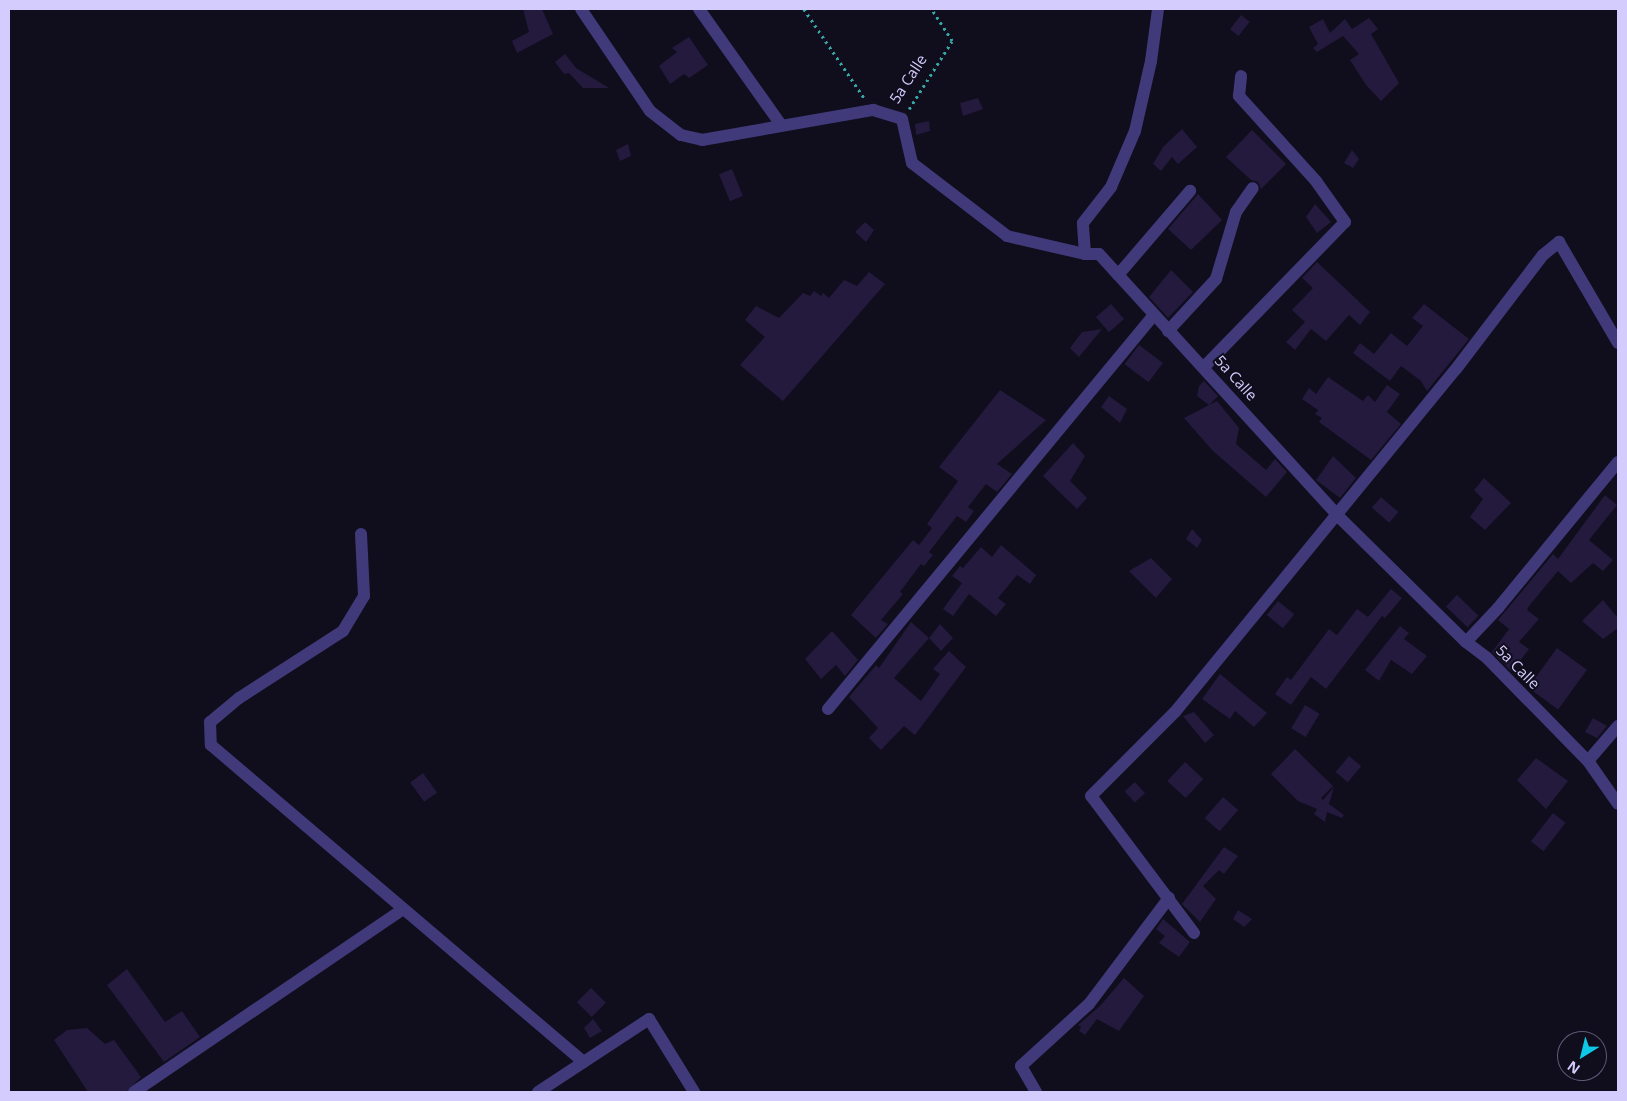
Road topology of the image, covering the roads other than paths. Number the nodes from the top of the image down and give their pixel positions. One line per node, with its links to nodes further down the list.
1 (581, 9): 5 (street)
2 (699, 9): 5 (street)
3 (1158, 9): 8 (street)
4 (1241, 76): 13 (street)
5 (780, 125): 8 (street, 5a Calle)
6 (1253, 188): 11 (street)
7 (1190, 191): 9 (street)
8 (1085, 254): 9 (street, 5a Calle)
9 (1118, 275): 10 (street, 5a Calle)
10 (1153, 316): 11 (street, 5a Calle); 18 (street)
11 (1168, 331): 13 (street, 5a Calle)
12 (1618, 343): 15 (street)
13 (1204, 367): 15 (street, 5a Calle)
14 (1618, 462): 17 (street)
15 (1337, 515): 17 (street, 5a Calle); 22 (street)
16 (361, 534): 23 (street)
17 (1466, 642): 20 (street, 5a Calle)
18 (828, 709)
19 (1618, 726): 20 (street)
20 (1588, 761): 21 (street, 5a Calle)
21 (1618, 804)
22 (1169, 898): 24 (street); 29 (street)
23 (402, 910): 25 (street); 26 (street)
24 (1194, 933)
25 (583, 1062): 27 (street); 28 (street)
26 (134, 1092)
27 (538, 1092)
28 (694, 1092)
29 (1036, 1092)

